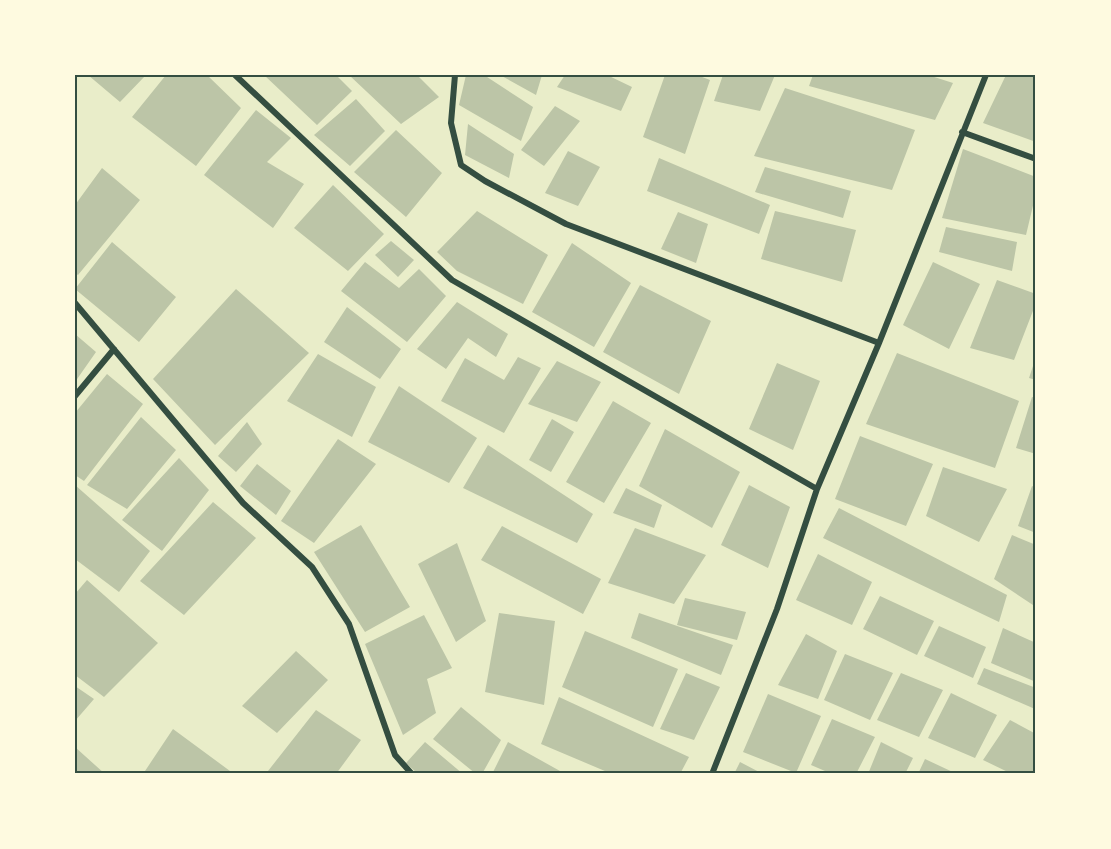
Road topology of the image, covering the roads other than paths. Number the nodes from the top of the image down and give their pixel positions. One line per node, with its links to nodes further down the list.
1 (235, 75): 10 (street)
2 (455, 75): 7 (street)
3 (986, 75): 4 (street)
4 (962, 132): 5 (street); 7 (street)
5 (1036, 159)
6 (75, 303): 8 (street)
7 (879, 343): 10 (street)
8 (114, 349): 9 (street); 11 (street)
9 (75, 396)
10 (817, 489): 12 (street)
11 (412, 774)
12 (712, 774)

